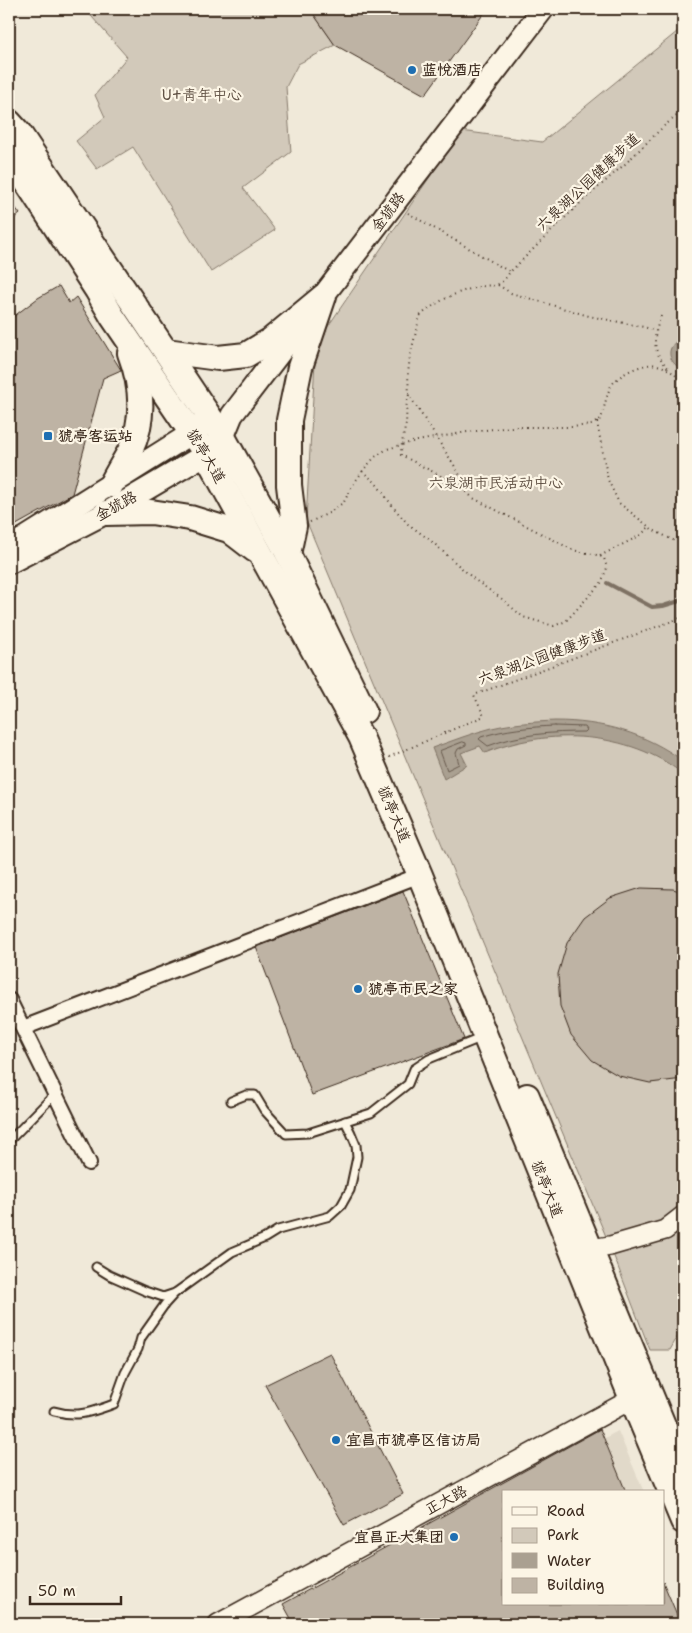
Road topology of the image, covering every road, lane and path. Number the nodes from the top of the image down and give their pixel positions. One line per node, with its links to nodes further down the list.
1 (543, 9): 8 (main road, 金猇路)
2 (683, 111): 6 (path, 六泉湖公园健康步道)
3 (9, 122): 12 (highway, 猇亭大道)
4 (9, 155): 9 (highway, 猇亭大道)
5 (401, 209): 6 (path)
6 (510, 272): 7 (path, 六泉湖公园健康步道)
7 (497, 285): 11 (path); 15 (path)
8 (324, 296): 12 (highway); 17 (main road, 金猇路); 26 (highway)
9 (112, 316): 18 (highway, 猇亭大道); 23 (highway)
10 (661, 316): 11 (path)
11 (656, 331): 13 (path)
12 (166, 350): 17 (highway, 猇亭大道)
13 (671, 370): 14 (path); 16 (path)
14 (683, 382)
15 (409, 395): 19 (path); 20 (path)
16 (597, 422): 19 (path); 27 (path)
17 (222, 423): 18 (main road, 金猇路); 21 (main road, 金猇路); 30 (highway, 猇亭大道)
18 (192, 433): 21 (highway, 猇亭大道); 23 (main road, 金猇路)
19 (436, 437): 20 (path); 24 (path)
20 (401, 446): 22 (path); 24 (path)
21 (206, 454): 25 (main road, 金猇路); 32 (highway, 猇亭大道)
22 (362, 471): 26 (path); 31 (path, 六泉湖公园健康步道)
23 (111, 484): 29 (main road, 金猇路)
24 (466, 491): 31 (path)
25 (106, 513): 32 (highway); 33 (main road, 金猇路)
26 (294, 526): 30 (highway)
27 (649, 527): 28 (path); 31 (path)
28 (683, 545)
29 (9, 547)
30 (288, 554): 35 (highway, 猇亭大道)
31 (600, 556)
32 (264, 557): 36 (highway, 猇亭大道)
33 (9, 562)
34 (683, 617): 35 (path, 六泉湖公园健康步道)
35 (387, 758): 46 (highway, 猇亭大道)
36 (420, 875): 38 (street); 39 (highway, 猇亭大道)
37 (9, 1000): 38 (street)
38 (23, 1028): 40 (street)
39 (485, 1036): 42 (lane); 49 (highway, 猇亭大道)
40 (55, 1094): 43 (lane); 44 (street)
41 (231, 1101): 42 (lane)
42 (345, 1121): 48 (lane)
43 (9, 1141)
44 (89, 1162)
45 (683, 1216): 46 (main road)
46 (590, 1249): 49 (highway, 猇亭大道)
47 (96, 1267): 48 (lane)
48 (175, 1293): 50 (lane)
49 (640, 1395): 51 (highway, 猇亭大道); 52 (highway, 猇亭大道); 53 (main road, 正大路)
50 (54, 1412)
51 (683, 1473)
52 (683, 1521)
53 (218, 1624)

